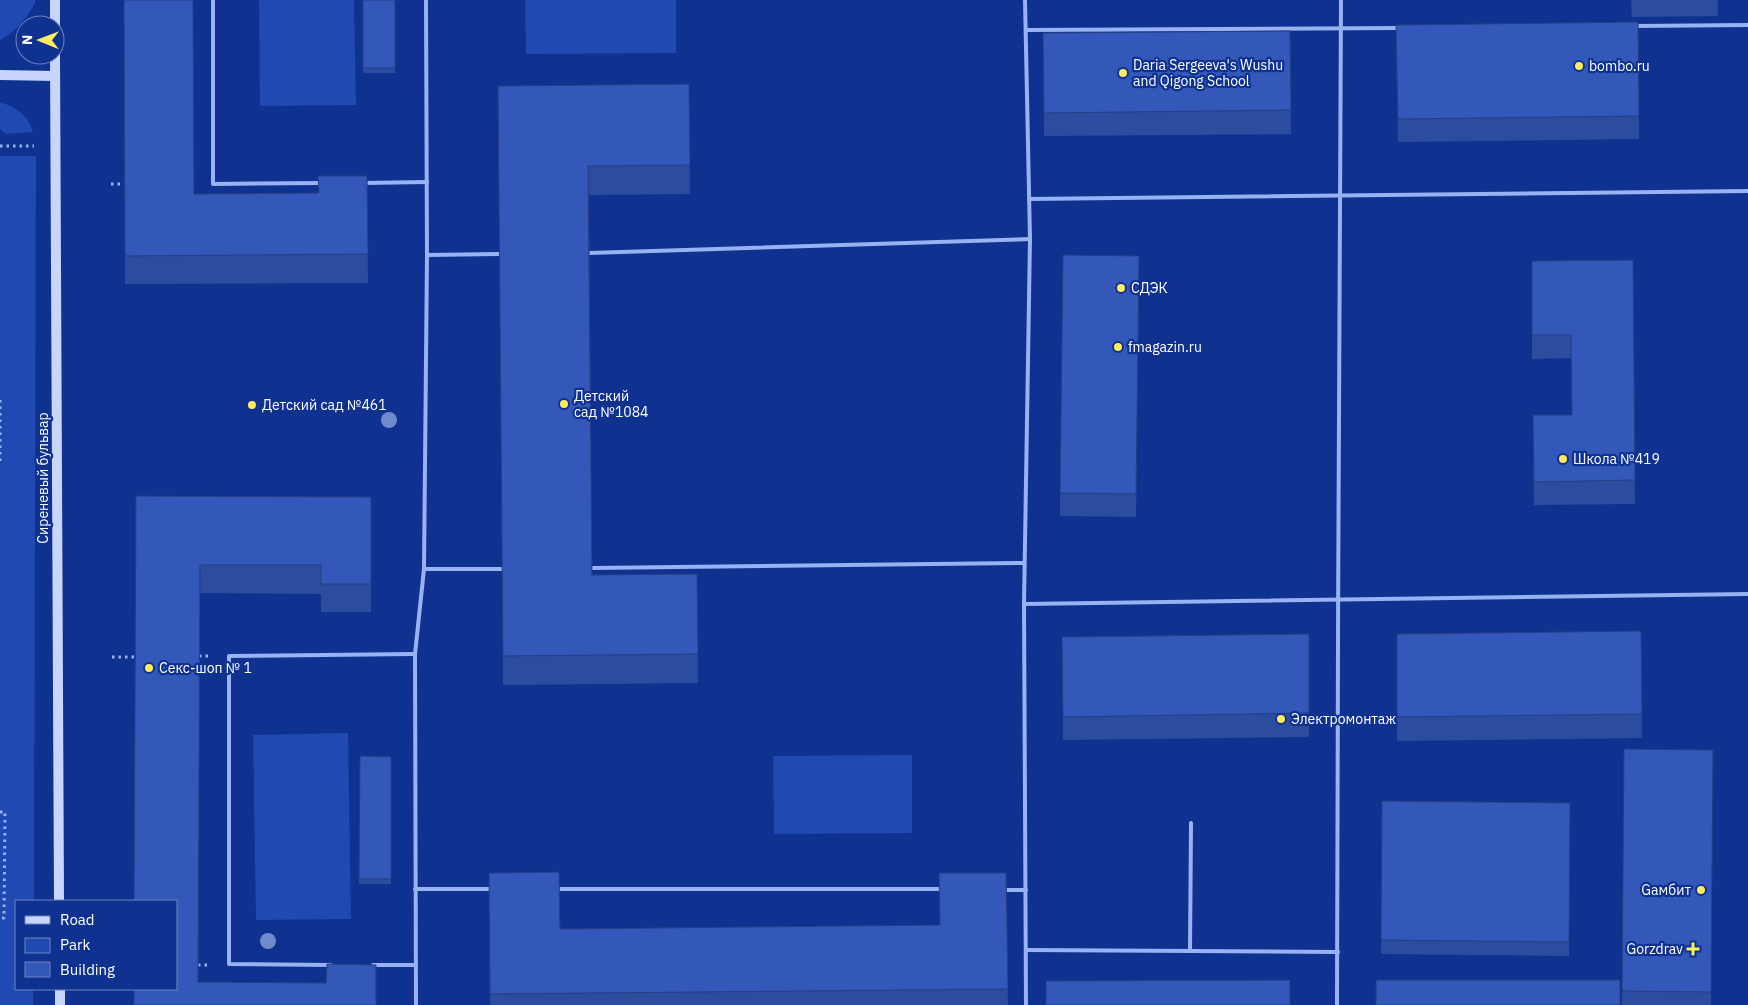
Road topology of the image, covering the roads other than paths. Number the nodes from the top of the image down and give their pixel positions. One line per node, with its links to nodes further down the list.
1 (55, 0): 6 (main road)
2 (213, 0): 16 (lane)
3 (426, 0): 15 (lane)
4 (1025, 0): 11 (lane)
5 (1341, 0): 9 (lane)
6 (55, 15)
7 (1748, 25): 8 (lane)
8 (1628, 26)
9 (1341, 28): 10 (lane); 11 (lane); 19 (lane)
10 (1410, 28)
11 (1026, 30): 20 (lane)
12 (55, 65): 14 (main road, Сиреневый бульвар)
13 (0, 75): 14 (main road)
14 (55, 76): 40 (main road, Сиреневый бульвар)
15 (427, 182): 17 (lane); 24 (lane)
16 (330, 183)
17 (359, 183)
18 (1748, 191): 19 (lane)
19 (1338, 196): 20 (lane); 30 (lane)
20 (1029, 199): 21 (lane)
21 (1030, 239): 22 (lane); 25 (lane)
22 (589, 253)
23 (499, 254): 24 (lane)
24 (427, 255): 27 (lane)
25 (1024, 563): 26 (lane); 31 (lane)
26 (592, 568)
27 (424, 569): 28 (lane); 32 (lane)
28 (502, 569)
29 (1748, 594): 30 (lane)
30 (1339, 599): 31 (lane); 43 (lane)
31 (1024, 604): 39 (lane)
32 (415, 654): 34 (lane); 44 (lane)
33 (1191, 824): 42 (lane)
34 (415, 889): 35 (lane); 46 (lane)
35 (494, 889)
36 (553, 889): 37 (lane)
37 (947, 890)
38 (996, 890): 39 (lane)
39 (1026, 890): 41 (lane)
40 (59, 900)
41 (1026, 950): 42 (lane); 50 (lane)
42 (1190, 951): 43 (lane)
43 (1338, 952): 51 (lane)
44 (337, 964)
45 (367, 965): 46 (lane)
46 (416, 965): 49 (lane)
47 (60, 990): 48 (main road)
48 (60, 1005)
49 (416, 1005)
50 (1026, 1005)
51 (1337, 1005)

